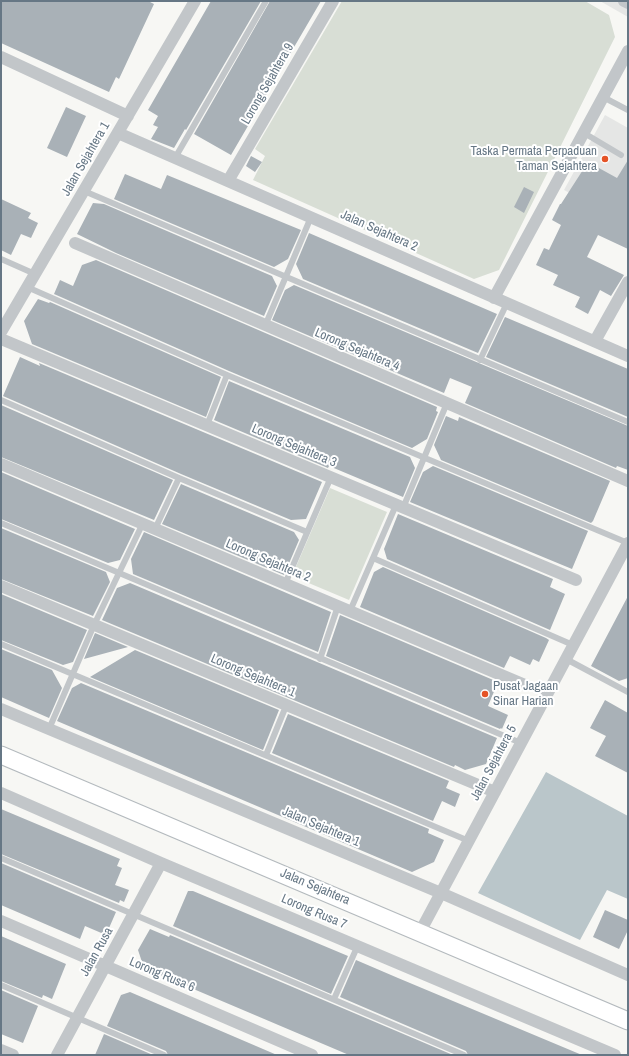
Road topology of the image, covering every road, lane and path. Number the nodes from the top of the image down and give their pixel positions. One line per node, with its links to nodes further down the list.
1 (195, 1): 10 (street, Jalan Sejahtera 1)
2 (266, 1): 14 (lane)
3 (333, 1): 15 (street, Lorong Sejahtera 9)
4 (624, 1): 5 (street)
5 (628, 3)
6 (628, 51): 8 (street)
7 (1, 57): 10 (street)
8 (603, 97): 9 (lane); 12 (street)
9 (628, 110)
10 (128, 116): 11 (street, Jalan Sejahtera 1)
11 (118, 133): 14 (street, Jalan Sejahtera 2); 16 (street, Jalan Sejahtera 1)
12 (584, 133): 13 (lane); 24 (street)
13 (621, 155)
14 (175, 158): 15 (street, Jalan Sejahtera 2)
15 (228, 181): 17 (street, Jalan Sejahtera 2)
16 (84, 191): 20 (street, Jalan Sejahtera 1); 21 (lane)
17 (310, 217): 21 (lane); 24 (street, Jalan Sejahtera 2)
18 (75, 244): 26 (street, Lorong Sejahtera 4)
19 (1, 259): 20 (lane)
20 (35, 274): 23 (street, Jalan Sejahtera 1)
21 (285, 277): 26 (lane); 31 (lane)
22 (628, 282): 29 (street)
23 (27, 287): 27 (street, Jalan Sejahtera 1); 32 (lane)
24 (494, 298): 25 (street, Jalan Sejahtera 2)
25 (507, 303): 29 (street, Jalan Sejahtera 2); 31 (lane)
26 (265, 326): 34 (street, Lorong Sejahtera 4)
27 (1, 332)
28 (1, 339): 36 (street, Lorong Sejahtera 3)
29 (595, 342): 30 (street, Jalan Sejahtera 2)
30 (628, 356)
31 (480, 360): 35 (lane)
32 (227, 375): 36 (lane); 37 (lane)
33 (1, 400): 40 (lane)
34 (447, 403): 37 (lane); 41 (street, Lorong Sejahtera 4)
35 (628, 422)
36 (207, 425): 39 (street, Lorong Sejahtera 3)
37 (424, 458): 42 (lane); 47 (lane)
38 (1, 464): 44 (street, Lorong Sejahtera 2)
39 (331, 477): 42 (street, Lorong Sejahtera 3); 46 (lane)
40 (179, 478): 45 (lane); 46 (lane)
41 (628, 481)
42 (400, 506): 48 (lane); 50 (street, Lorong Sejahtera 3)
43 (1, 523): 49 (lane)
44 (143, 523): 45 (street, Lorong Sejahtera 2); 49 (lane)
45 (155, 529): 51 (street, Lorong Sejahtera 2)
46 (307, 532): 51 (lane)
47 (628, 543): 57 (street, Jalan Sejahtera 5)
48 (373, 558): 54 (lane); 57 (lane)
49 (118, 573): 55 (lane); 58 (lane)
50 (576, 580)
51 (285, 584): 53 (street, Lorong Sejahtera 2)
52 (1, 586): 55 (street, Lorong Sejahtera 1)
53 (338, 606): 54 (street, Lorong Sejahtera 2); 58 (lane)
54 (350, 611): 61 (street, Lorong Sejahtera 2)
55 (94, 625): 60 (lane); 63 (street, Lorong Sejahtera 1)
56 (1, 644): 60 (lane)
57 (573, 645): 59 (street, Jalan Sejahtera 5)
58 (320, 659): 66 (lane)
59 (566, 659): 62 (lane); 66 (street, Jalan Sejahtera 5)
60 (72, 675): 65 (lane); 68 (lane)
61 (525, 685)
62 (628, 692)
63 (286, 706): 68 (lane); 69 (street, Lorong Sejahtera 1)
64 (1, 709): 65 (street, Jalan Sejahtera 1)
65 (49, 729): 74 (street, Jalan Sejahtera 1)
66 (521, 743): 69 (street, Jalan Sejahtera 5)
67 (1, 755): 77 (main road, Jalan Sejahtera)
68 (266, 755): 71 (lane)
69 (495, 792): 71 (street, Jalan Sejahtera 5)
70 (1, 794): 73 (street, Lorong Rusa 7)
71 (468, 841): 74 (street, Jalan Sejahtera 5)
72 (1, 858): 75 (lane)
73 (162, 863): 75 (street, Jalan Rusa); 78 (street, Lorong Rusa 7)
74 (441, 892): 77 (street, Jalan Sejahtera 5); 80 (street, Jalan Sejahtera 1)
75 (134, 914): 79 (street, Jalan Rusa); 82 (lane)
76 (1, 921): 79 (street, Lorong Rusa 6)
77 (420, 932): 84 (main road, Jalan Sejahtera)
78 (358, 945): 82 (lane); 91 (street, Lorong Rusa 7)
79 (106, 966): 83 (street, Jalan Rusa); 89 (street, Lorong Rusa 6)
80 (628, 974)
81 (1, 986): 83 (lane)
82 (334, 999): 90 (lane)
83 (77, 1018): 87 (street, Jalan Rusa); 88 (lane)
84 (628, 1021)
85 (1, 1050): 86 (street)
86 (13, 1055)
87 (57, 1055)
88 (164, 1055)
89 (312, 1055)
90 (464, 1055)
91 (615, 1055)

